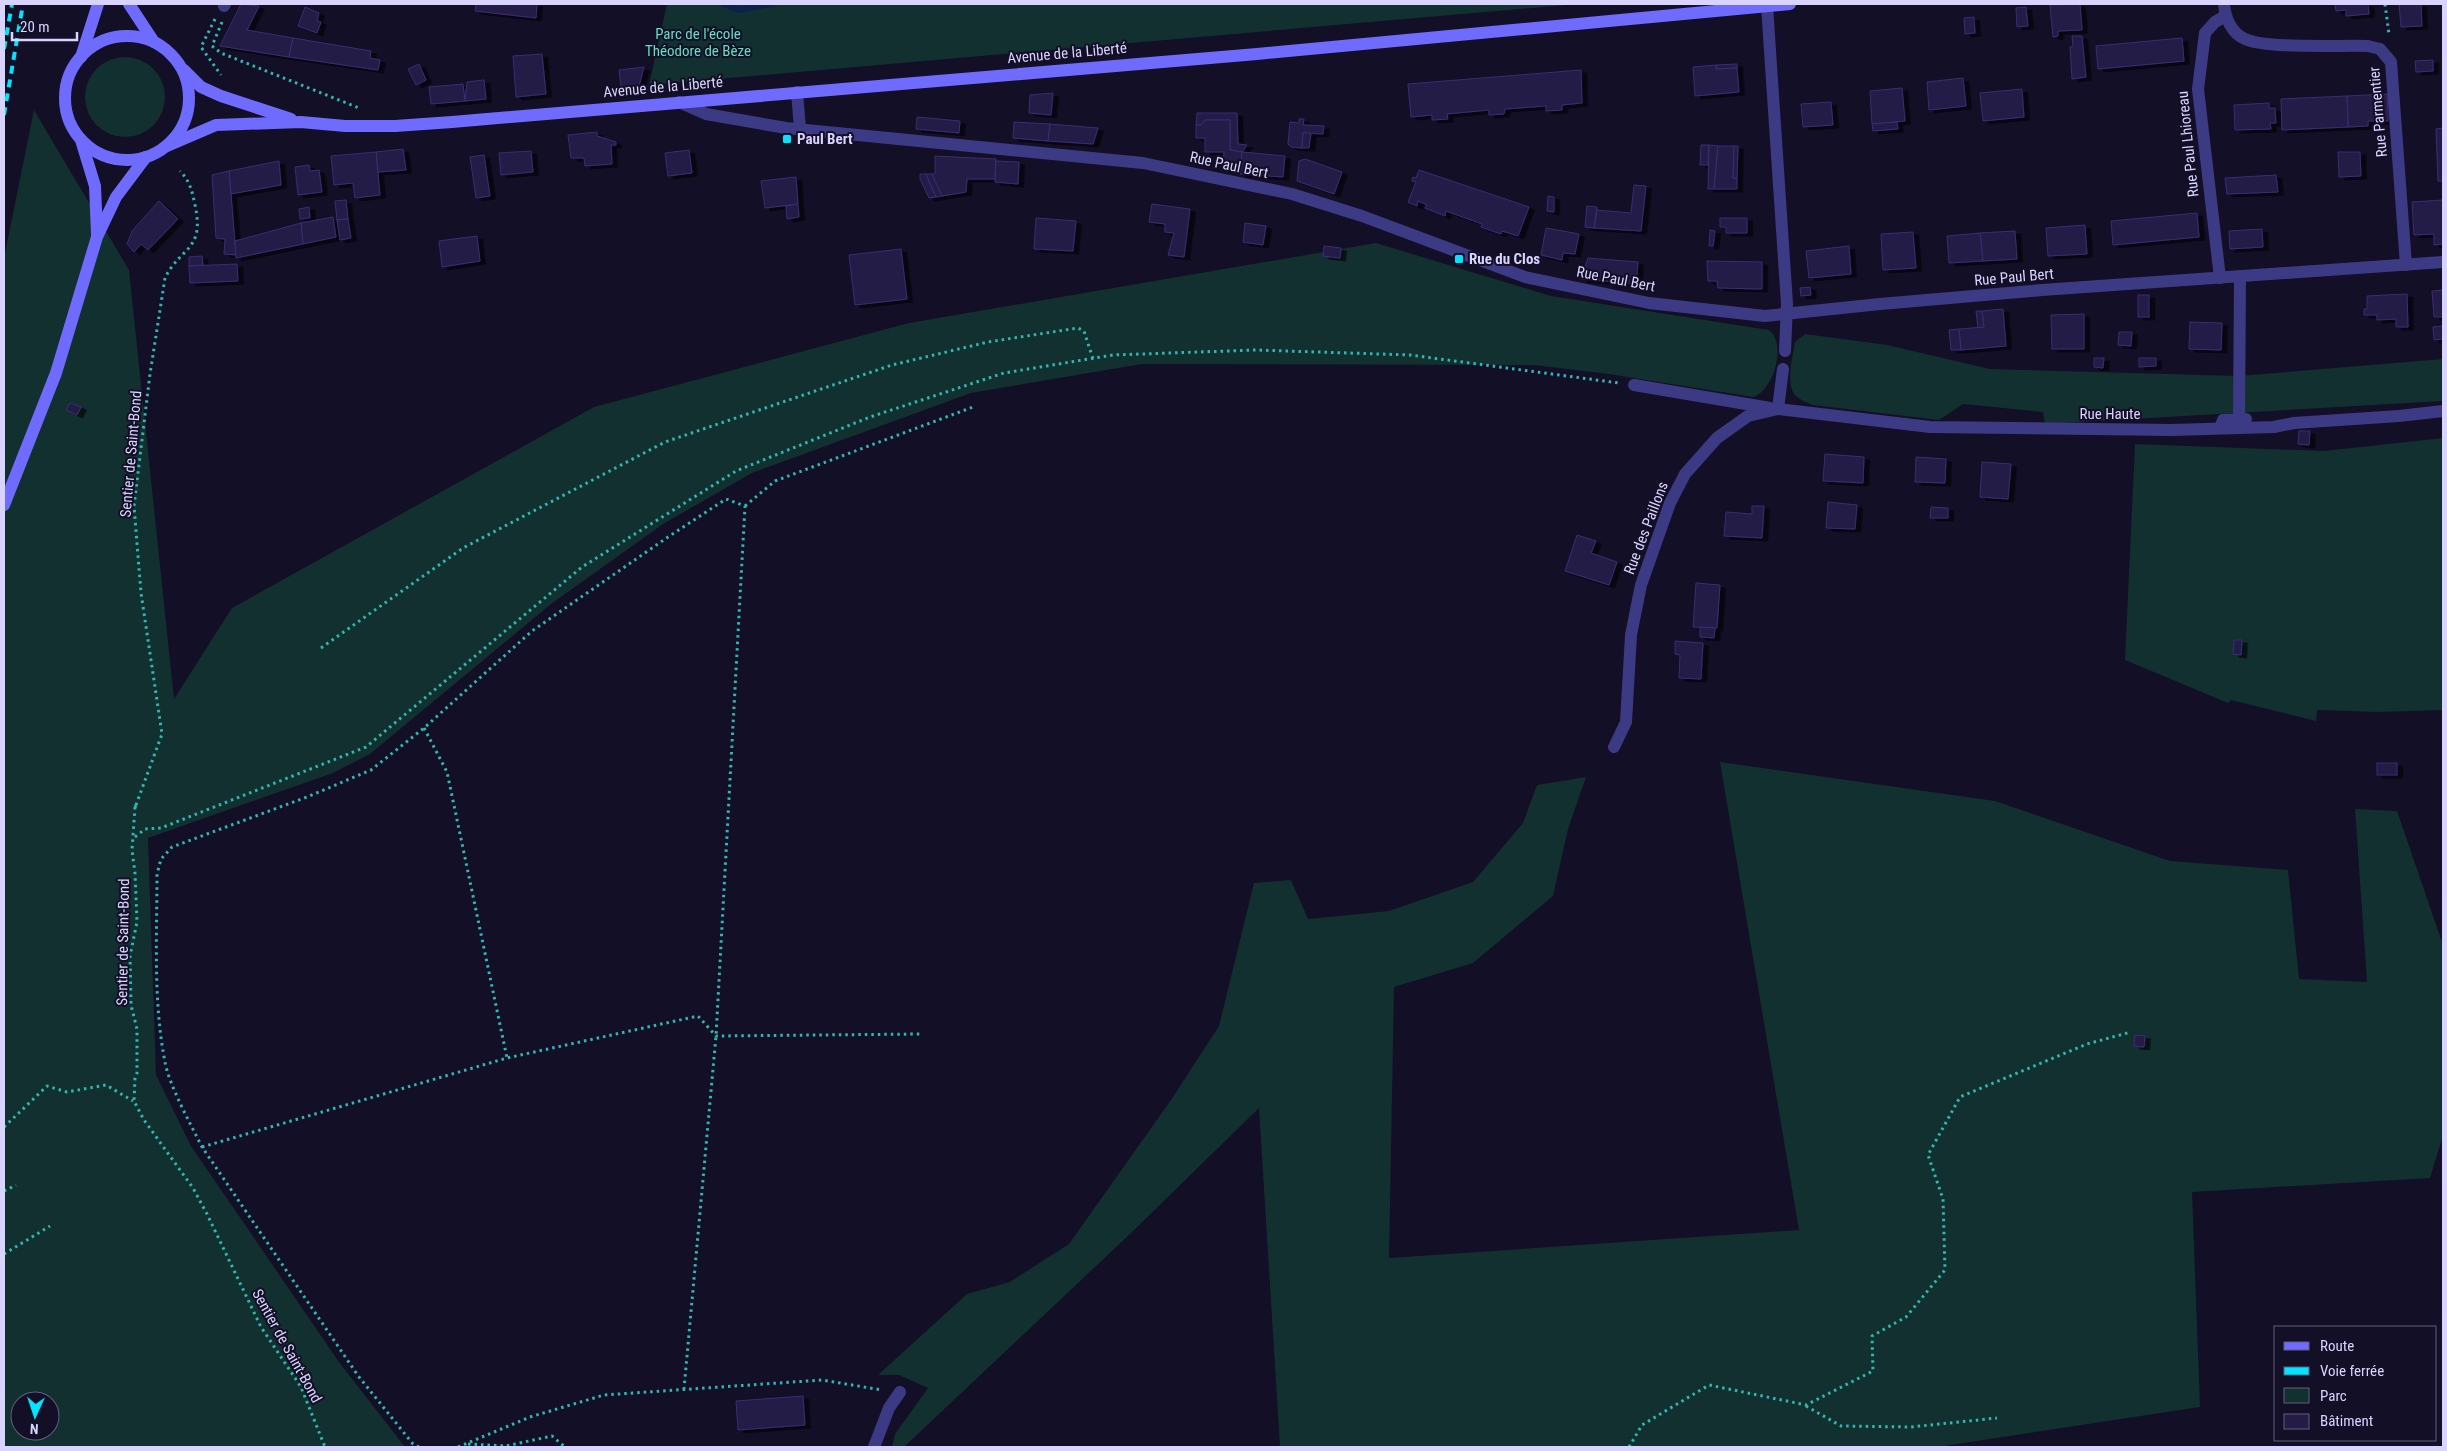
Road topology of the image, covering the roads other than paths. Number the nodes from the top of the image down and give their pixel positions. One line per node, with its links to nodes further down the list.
1 (98, 4): 7 (main road)
2 (130, 4): 6 (main road)
3 (1790, 4): 4 (main road, Avenue de la Liberté)
4 (1767, 6): 9 (main road, Avenue de la Liberté); 21 (street)
5 (2225, 10): 18 (street, Rue Parmentier); 20 (street, Rue Paul Lhioreau)
6 (154, 42): 7 (main road); 8 (main road)
7 (81, 57): 13 (main road)
8 (181, 68): 11 (main road); 14 (main road)
9 (797, 92): 10 (main road, Avenue de la Liberté); 12 (street)
10 (679, 102): 11 (main road, Avenue de la Liberté); 12 (street, Rue Paul Bert)
11 (301, 122): 14 (main road)
12 (800, 129): 21 (street, Rue Paul Bert)
13 (81, 140): 15 (main road); 16 (main road)
14 (167, 146): 15 (main road)
15 (146, 157): 16 (main road)
16 (97, 237): 30 (main road)
17 (2443, 262): 18 (street, Rue Paul Bert)
18 (2406, 265): 19 (street, Rue Paul Bert)
19 (2240, 277): 20 (street, Rue Paul Bert); 27 (street)
20 (2220, 278): 21 (street, Rue Paul Bert)
21 (1787, 314): 22 (street)
22 (1785, 351)
23 (1783, 369): 25 (street)
24 (1634, 385): 25 (street, Rue Haute)
25 (1778, 409): 29 (street, Rue Haute); 31 (street, Rue des Paillons)
26 (2443, 411): 28 (street, Rue Haute)
27 (2239, 419): 28 (street); 29 (street)
28 (2274, 426): 29 (street, Rue Haute)
29 (2220, 428)
30 (4, 505)
31 (1614, 747)
32 (900, 1392): 33 (street)
33 (874, 1447)

